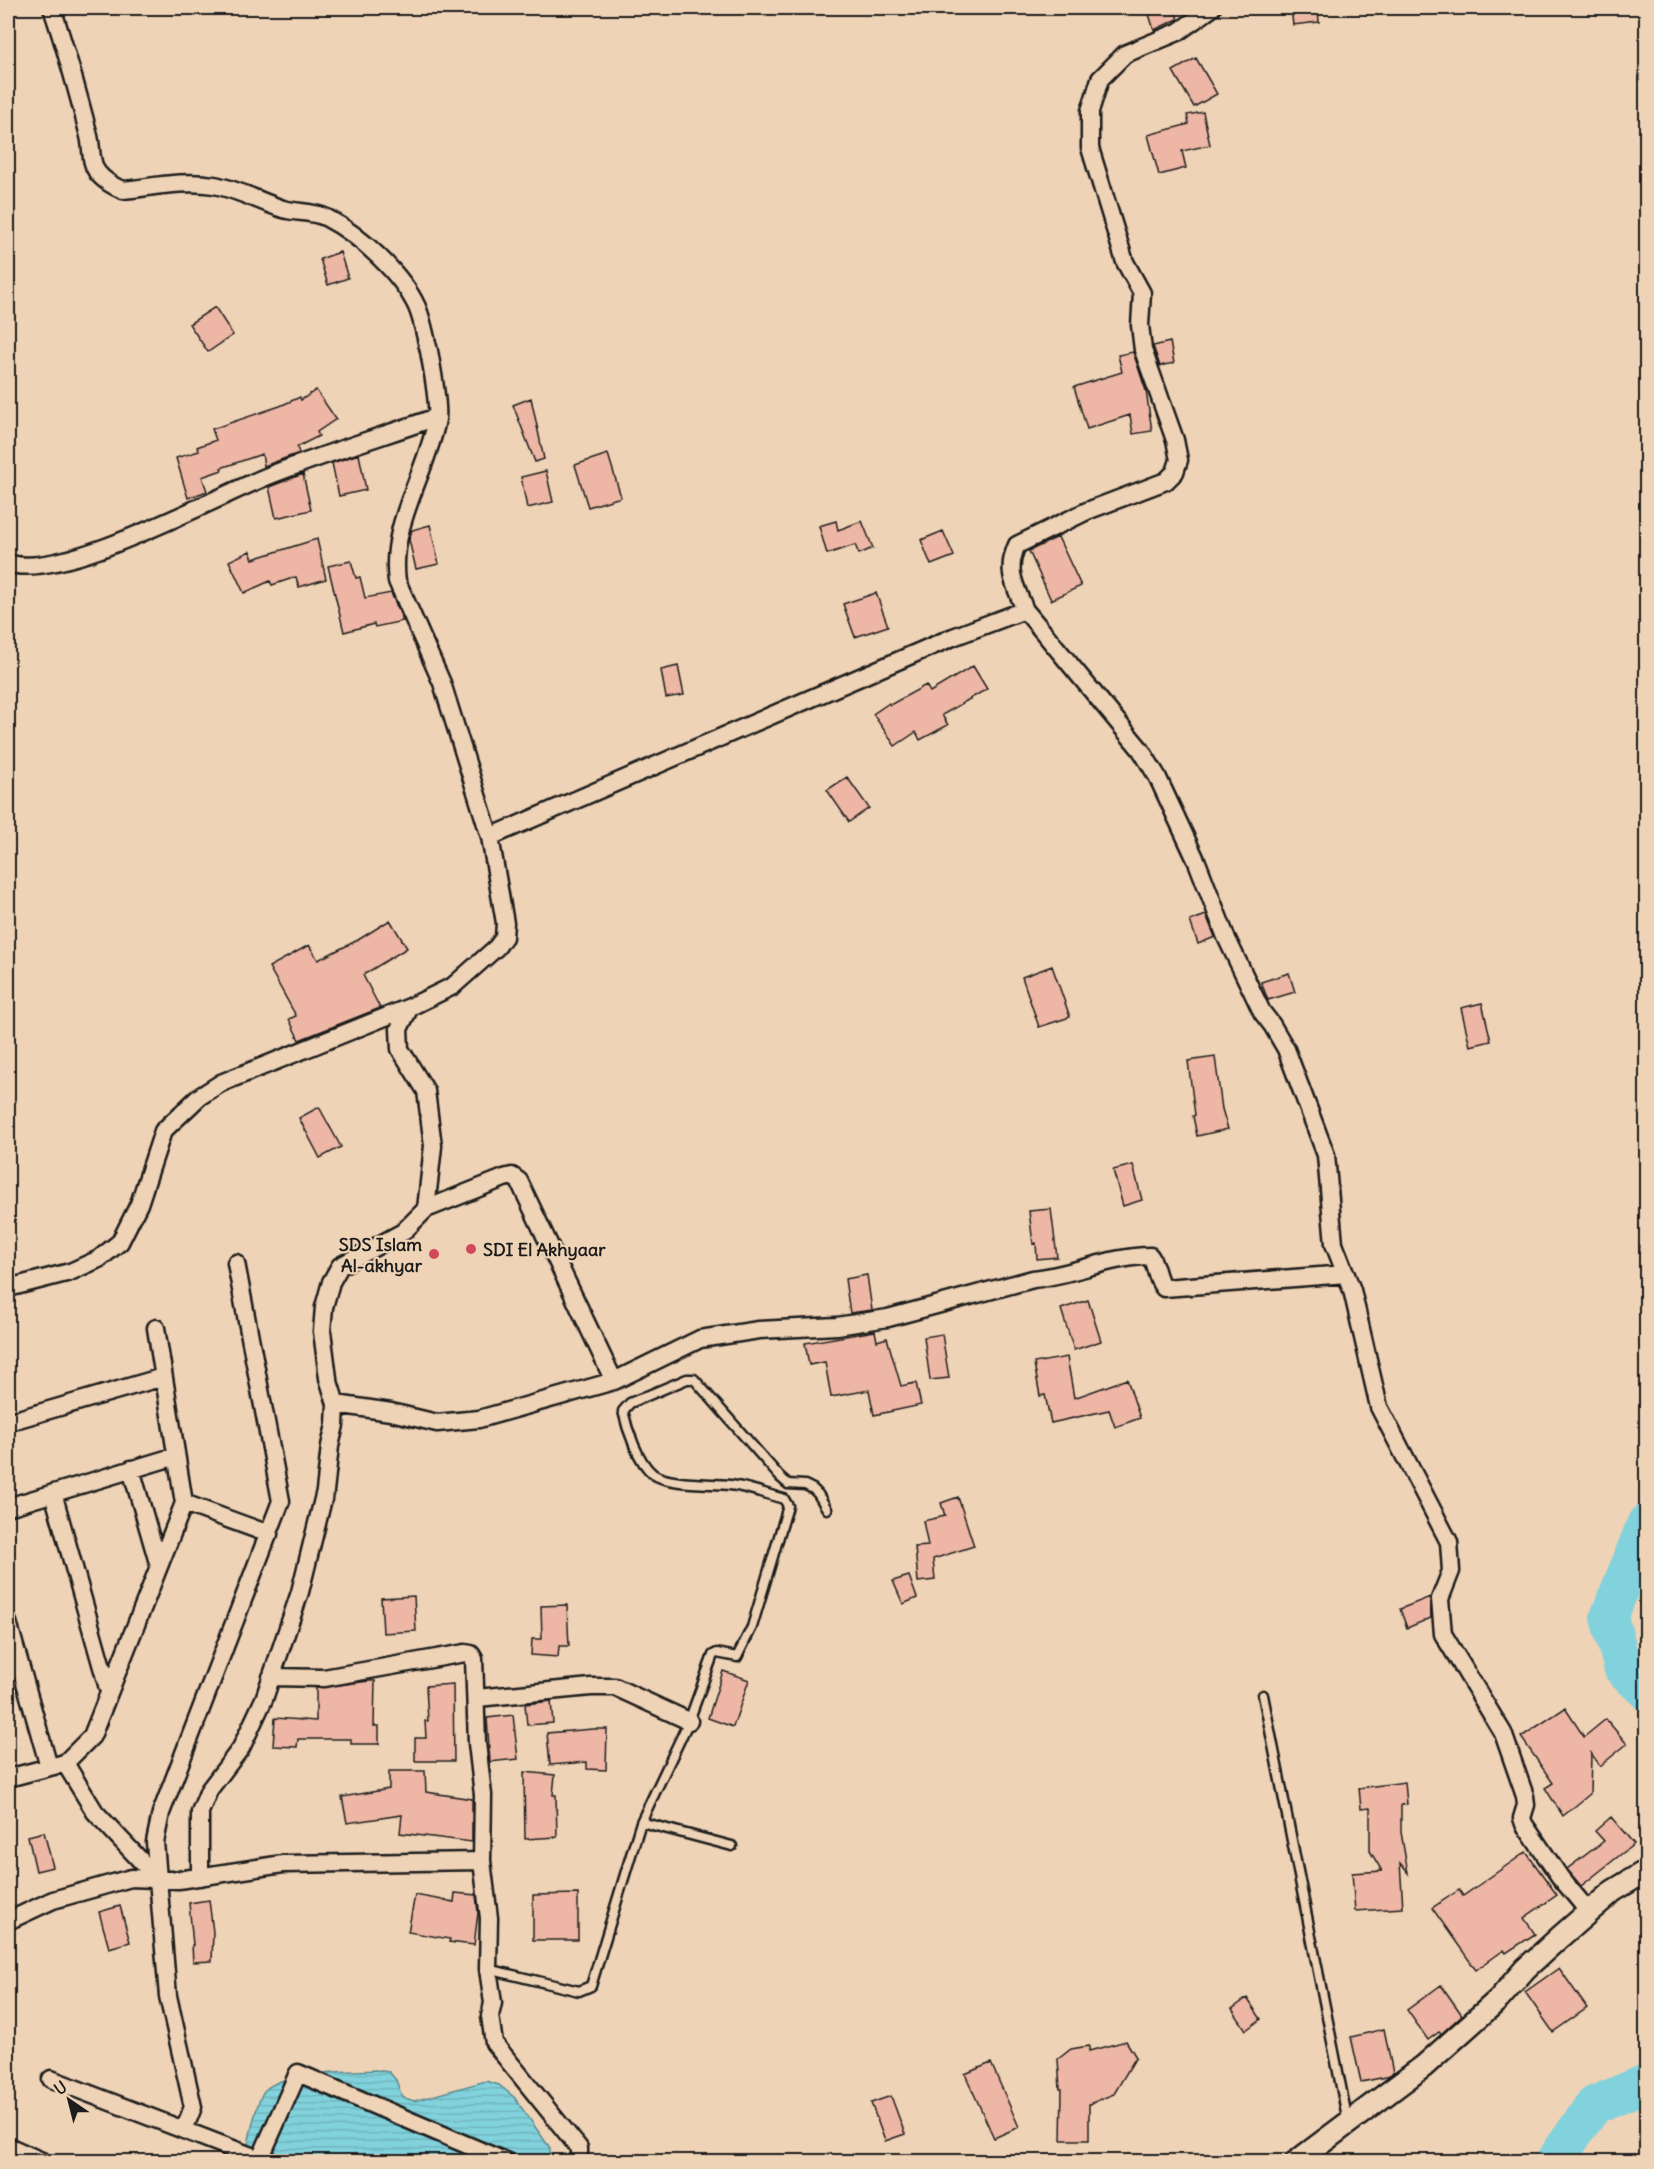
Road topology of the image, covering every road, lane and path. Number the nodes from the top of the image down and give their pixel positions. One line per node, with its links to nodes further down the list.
1 (52, 8): 3 (street)
2 (1212, 8): 5 (street)
3 (437, 417): 4 (street); 6 (street)
4 (8, 563)
5 (1025, 610): 6 (street); 10 (street)
6 (490, 837): 7 (street)
7 (410, 1007): 8 (street); 11 (street)
8 (426, 1209): 14 (street); 15 (street)
9 (236, 1263): 23 (street)
10 (1346, 1274): 14 (street); 39 (street)
11 (8, 1288)
12 (156, 1328): 13 (street)
13 (163, 1377): 16 (street); 17 (street)
14 (614, 1381): 15 (street)
15 (336, 1404): 26 (street)
16 (8, 1422)
17 (176, 1456): 18 (street); 20 (street)
18 (131, 1469): 19 (street); 24 (street)
19 (53, 1493): 21 (street); 27 (street)
20 (184, 1503): 23 (street); 24 (street)
21 (8, 1507)
22 (827, 1509): 30 (lane)
23 (269, 1533): 38 (street)
24 (159, 1566): 27 (street)
25 (8, 1622): 31 (street)
26 (271, 1677): 29 (street); 37 (street)
27 (109, 1692): 31 (street)
28 (1263, 1695): 43 (lane)
29 (477, 1698): 30 (street); 35 (street)
30 (689, 1721): 33 (lane)
31 (57, 1765): 32 (street); 38 (street)
32 (8, 1778)
33 (641, 1822): 34 (lane); 41 (lane)
34 (732, 1846)
35 (482, 1861): 37 (street); 41 (street)
36 (1647, 1871): 39 (street)
37 (200, 1877): 38 (street)
38 (158, 1879): 40 (street); 44 (street)
39 (1589, 1912): 43 (street)
40 (8, 1921)
41 (488, 1969): 49 (street)
42 (51, 2079): 44 (street)
43 (1348, 2122): 50 (street)
44 (184, 2130): 46 (street)
45 (8, 2146): 47 (street)
46 (263, 2160): 48 (street)
47 (44, 2162)
48 (507, 2162)
49 (579, 2162)
50 (1296, 2162)

